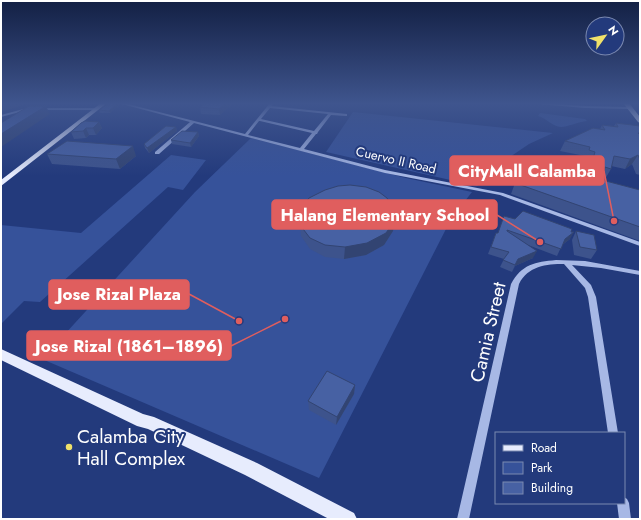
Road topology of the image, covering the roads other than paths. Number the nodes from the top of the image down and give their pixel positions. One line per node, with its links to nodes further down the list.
1 (74, 127): 11 (main road)
2 (187, 127): 10 (street)
3 (214, 127): 8 (street, Cuervo II Road)
4 (253, 127): 8 (street)
5 (291, 127): 7 (street)
6 (320, 127): 7 (street)
7 (316, 133): 9 (street)
8 (246, 135): 9 (street, Cuervo II Road)
9 (302, 149): 12 (street, Cuervo II Road)
10 (157, 153)
11 (1, 184)
12 (640, 244)
13 (566, 262): 14 (street, Camia Street); 16 (street); 19 (street, Camia Street)
14 (640, 272)
15 (1, 354): 18 (main road)
16 (613, 432)
17 (623, 504): 20 (street)
18 (348, 519)
19 (463, 519)
20 (626, 519)

